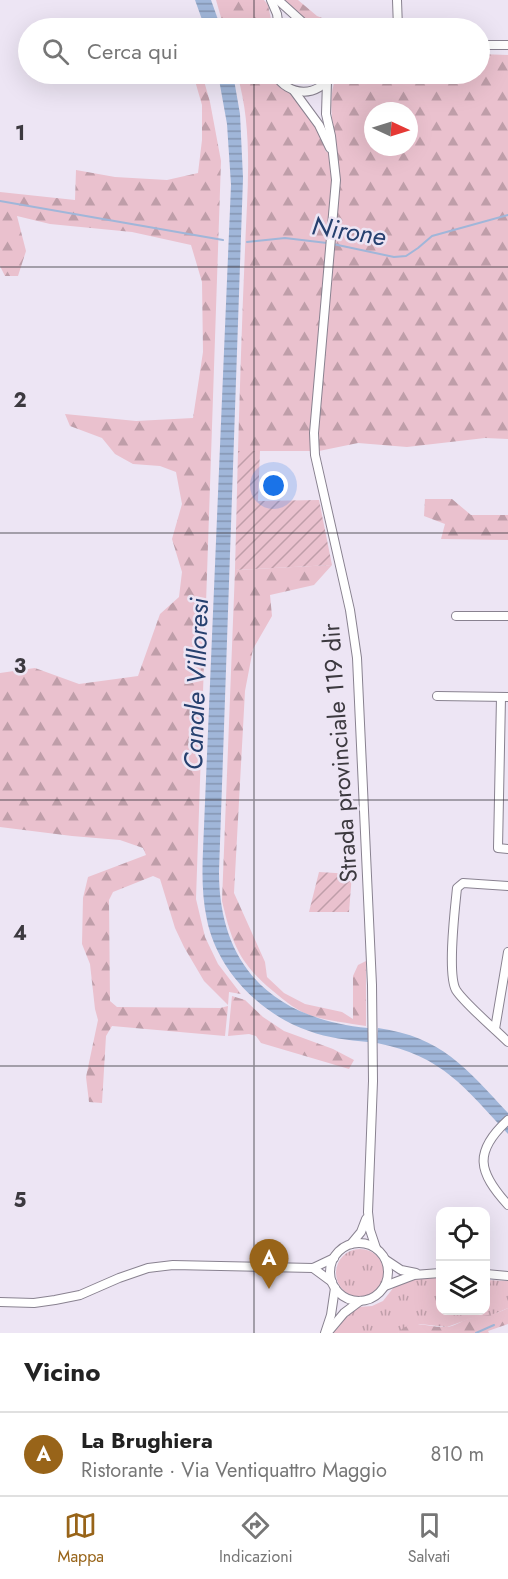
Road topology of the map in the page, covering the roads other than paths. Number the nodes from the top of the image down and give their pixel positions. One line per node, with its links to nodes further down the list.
1 (271, 0): 4 (street)
2 (278, 0): 5 (street)
3 (397, 0): 6 (street)
4 (278, 18)
5 (298, 18)
6 (398, 18)
7 (490, 45): 8 (street)
8 (508, 45)
9 (283, 84): 12 (street, Strada provinciale 119 dir)
10 (320, 84): 12 (street)
11 (328, 84): 13 (street, Strada provinciale 119 dir)
12 (294, 91): 13 (street, Strada provinciale 119 dir)
13 (332, 152): 29 (street, Strada provinciale 119 dir)
14 (456, 616): 15 (street)
15 (508, 616)
16 (437, 696): 17 (street)
17 (505, 697): 18 (street)
18 (504, 747): 19 (street)
19 (504, 792): 20 (street)
20 (498, 831): 21 (street); 22 (street)
21 (508, 831)
22 (508, 849)
23 (508, 886): 25 (street)
24 (508, 952): 25 (street)
25 (495, 1029): 26 (street)
26 (508, 1042)
27 (508, 1120): 28 (street)
28 (508, 1205)
29 (368, 1212): 30 (street, Strada provinciale 119 dir); 31 (street, Strada provinciale 119 dir)
30 (351, 1244): 31 (street); 32 (street)
31 (376, 1248): 33 (street)
32 (334, 1258): 34 (street); 39 (street)
33 (386, 1260): 36 (street); 40 (street)
34 (313, 1269): 39 (street); 42 (street)
35 (436, 1273): 36 (street)
36 (420, 1274): 40 (street)
37 (490, 1274): 38 (street)
38 (508, 1275)
39 (333, 1285): 41 (street); 43 (street)
40 (385, 1286): 41 (street)
41 (360, 1301): 43 (street)
42 (0, 1302)
43 (326, 1333)

